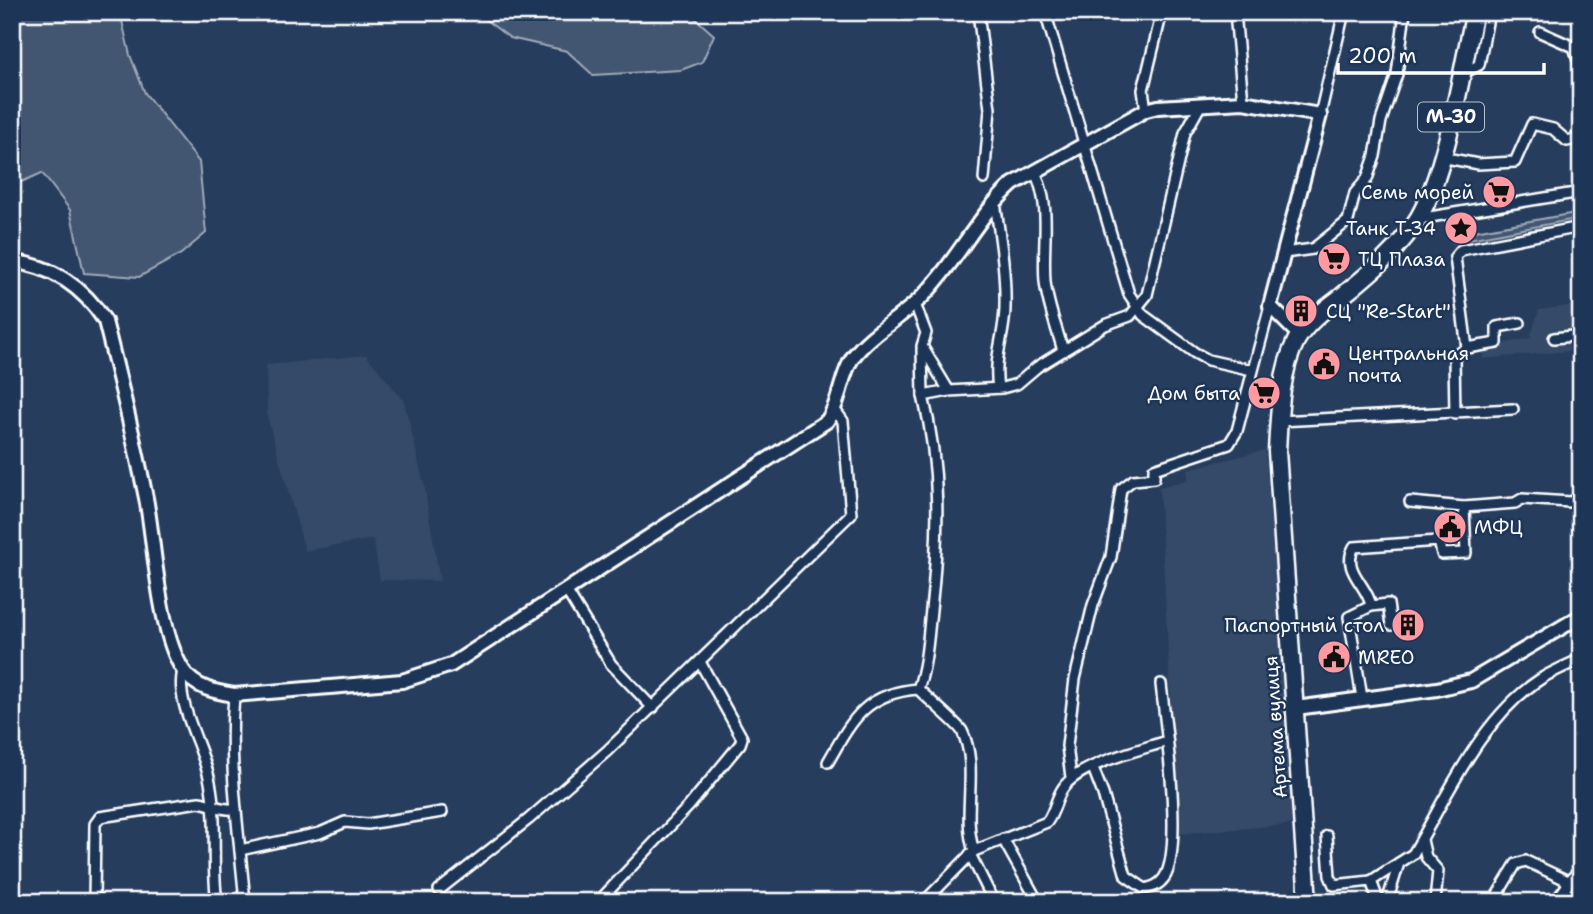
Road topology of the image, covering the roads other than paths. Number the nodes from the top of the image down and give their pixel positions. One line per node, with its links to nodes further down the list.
1 (978, 12): 20 (street)
2 (1045, 12): 17 (street)
3 (1162, 12): 14 (street)
4 (1235, 12): 12 (street)
5 (1344, 12): 15 (street)
6 (1405, 12): 25 (street)
7 (1475, 12): 11 (highway, М-30)
8 (1489, 12): 11 (street)
9 (1540, 32): 10 (street)
10 (1581, 69)
11 (1461, 74): 18 (highway, М-30)
12 (1243, 102): 13 (street); 15 (street)
13 (1200, 106): 14 (street); 29 (street)
14 (1146, 110): 17 (street)
15 (1320, 115): 25 (street)
16 (1581, 138): 18 (street)
17 (1086, 146): 19 (street); 29 (street)
18 (1441, 157): 23 (highway, М-30)
19 (1035, 172): 22 (street); 36 (street)
20 (984, 179)
21 (1581, 192): 23 (street)
22 (995, 202): 27 (street); 38 (street)
23 (1418, 219): 33 (highway, М-30)
24 (1581, 227): 35 (street)
25 (1284, 253): 28 (street)
26 (12, 262): 54 (street)
27 (915, 304): 34 (street); 42 (street)
28 (1270, 306): 33 (street); 37 (street)
29 (1137, 307): 36 (street); 37 (street)
30 (1520, 323): 35 (street)
31 (1581, 335): 32 (street)
32 (1554, 338)
33 (1298, 339): 44 (highway, Артема вулиця)
34 (922, 346): 39 (street); 40 (street)
35 (1467, 348): 43 (street)
36 (1063, 351): 38 (street)
37 (1252, 370): 64 (street)
38 (998, 388): 39 (street)
39 (948, 391): 40 (street)
40 (923, 396): 56 (street)
41 (1513, 409): 43 (street)
42 (835, 410): 48 (street); 53 (street)
43 (1455, 414): 44 (street)
44 (1279, 421): 60 (highway, Артема вулиця)
45 (1581, 497): 47 (street)
46 (1410, 502): 47 (street)
47 (1464, 507): 49 (street)
48 (566, 590): 57 (street); 59 (street)
49 (1371, 606): 51 (street); 58 (street)
50 (1581, 616): 58 (street)
51 (1391, 625)
52 (1581, 659): 70 (street)
53 (700, 662): 59 (street); 81 (street)
54 (183, 671): 57 (street); 65 (street)
55 (1161, 684): 61 (street)
56 (918, 690): 62 (street); 72 (street)
57 (234, 695): 66 (street)
58 (1362, 698): 60 (street)
59 (653, 708): 77 (street)
60 (1297, 708): 85 (highway, Артема вулиця)
61 (1167, 741): 63 (street); 63 (street)
62 (828, 762)
63 (1093, 768): 64 (street)
64 (1071, 778): 69 (street)
65 (212, 803): 66 (street); 78 (street); 79 (street)
66 (236, 809): 71 (street)
67 (442, 812): 71 (street)
68 (1327, 836): 75 (street)
69 (1003, 839): 72 (street); 84 (street)
70 (1422, 840): 73 (street); 88 (street)
71 (240, 850): 80 (street)
72 (972, 852): 82 (street); 83 (street)
73 (1399, 863): 75 (street); 87 (street)
74 (1581, 869): 76 (street)
75 (1371, 881): 86 (street)
76 (1567, 883): 89 (street); 90 (street)
77 (439, 890)
78 (94, 902)
79 (217, 902)
80 (245, 902)
81 (598, 902)
82 (924, 902)
83 (994, 902)
84 (1038, 902)
85 (1308, 902)
86 (1379, 902)
87 (1387, 902)
88 (1435, 902)
89 (1493, 902)
90 (1555, 902)

